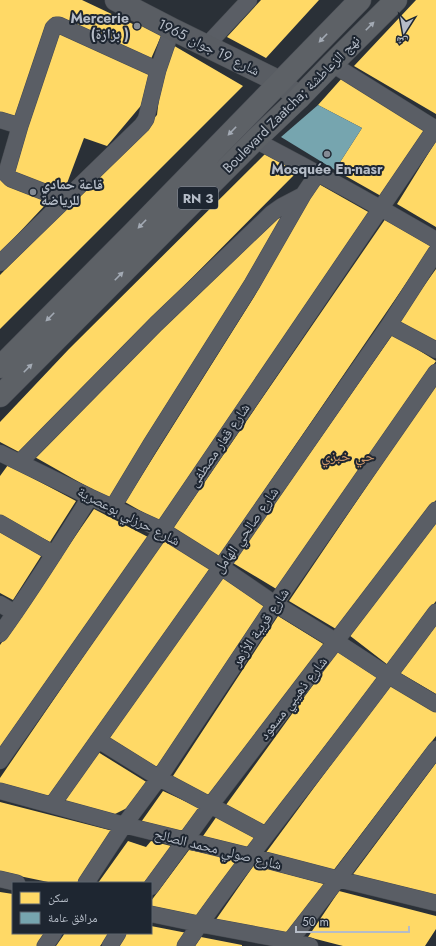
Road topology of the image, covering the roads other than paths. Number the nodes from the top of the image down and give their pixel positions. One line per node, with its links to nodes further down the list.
1 (116, 0): 5 (street, شارع 19 جوان 1965)
2 (249, 0): 6 (street)
3 (360, 0): 9 (main road, Boulevard Zaatcha; نهج الزعاطشة / RN 3, one-way to 9)
4 (396, 0): 7 (main road, Boulevard Zaatcha; نهج الزعاطشة / RN 3, one-way to 4)
5 (172, 29): 6 (street, شارع 19 جوان 1965); 8 (street)
6 (206, 46): 9 (street, شارع 19 جوان 1965)
7 (332, 64): 10 (main road, Boulevard Zaatcha; نهج الزعاطشة / RN 3); 13 (street)
8 (158, 70): 12 (street); 17 (street)
9 (280, 82): 10 (street, شارع 19 جوان 1965); 24 (main road, Boulevard Zaatcha; نهج الزعاطشة / RN 3, one-way to 24)
10 (299, 98): 14 (main road, Boulevard Zaatcha; نهج الزعاطشة / RN 3)
11 (0, 120): 12 (street)
12 (20, 126): 17 (street)
13 (436, 128): 18 (street, شارع قعار مصطفى)
14 (255, 140): 15 (street); 26 (main road, Boulevard Zaatcha; نهج الزعاطشة / RN 3, one-way to 14)
15 (318, 173): 16 (street); 18 (street)
16 (303, 195): 27 (street); 29 (street)
17 (65, 200): 21 (street)
18 (382, 208): 19 (street); 32 (street, شارع قعار مصطفى)
19 (436, 240)
20 (436, 252): 22 (street, شارع صالحي الهامل)
21 (0, 263)
22 (389, 326): 23 (street); 34 (street, شارع صالحي الهامل)
23 (436, 350)
24 (0, 367)
25 (436, 372): 36 (street, شارع قريبة الأزهر)
26 (0, 396)
27 (6, 459): 28 (street, شارع حرزلي بوعصرية)
28 (90, 497): 29 (street, شارع حرزلي بوعصرية); 33 (street)
29 (113, 507): 32 (street, شارع حرزلي بوعصرية)
30 (436, 510): 40 (street, شارع ذهيبي مسعود)
31 (0, 524): 33 (street)
32 (162, 530): 34 (street, شارع حرزلي بوعصرية); 45 (street, شارع قعار مصطفى)
33 (54, 554): 38 (street)
34 (221, 567): 36 (street, شارع حرزلي بوعصرية); 43 (street, شارع صالحي الهامل)
35 (0, 604): 38 (street)
36 (275, 604): 40 (street, شارع حرزلي بوعصرية); 46 (street, شارع قريبة الأزهر)
37 (436, 612): 41 (street)
38 (15, 613): 39 (street)
39 (0, 634)
40 (337, 642): 41 (street, شارع حرزلي بوعصرية); 49 (street, شارع ذهيبي مسعود)
41 (389, 676): 42 (street, شارع حرزلي بوعصرية); 51 (street)
42 (436, 704)
43 (98, 740): 46 (street); 48 (street, شارع صالحي الهامل)
44 (436, 749): 55 (street)
45 (0, 761)
46 (159, 778): 49 (street); 50 (street, شارع قريبة الأزهر)
47 (0, 791): 48 (street, شارع صولي محمد الصالح)
48 (52, 805): 50 (street, شارع صولي محمد الصالح)
49 (210, 806): 51 (street); 52 (street, شارع ذهيبي مسعود)
50 (124, 825): 52 (street, شارع صولي محمد الصالح); 57 (street, شارع قريبة الأزهر)
51 (266, 835): 53 (street)
52 (185, 841): 53 (street, شارع صولي محمد الصالح); 58 (street, شارع ذهيبي مسعود)
53 (250, 856): 55 (street, شارع صولي محمد الصالح); 61 (street)
54 (0, 879): 56 (street)
55 (338, 879): 59 (street, شارع صولي محمد الصالح); 64 (street)
56 (13, 882)
57 (87, 882)
58 (152, 886)
59 (436, 903)
60 (152, 914): 61 (street)
61 (199, 924): 64 (street); 67 (street)
62 (53, 934): 65 (street)
63 (117, 934): 66 (street)
64 (288, 944): 68 (street)
65 (45, 946)
66 (110, 946)
67 (185, 946)
68 (310, 946)

